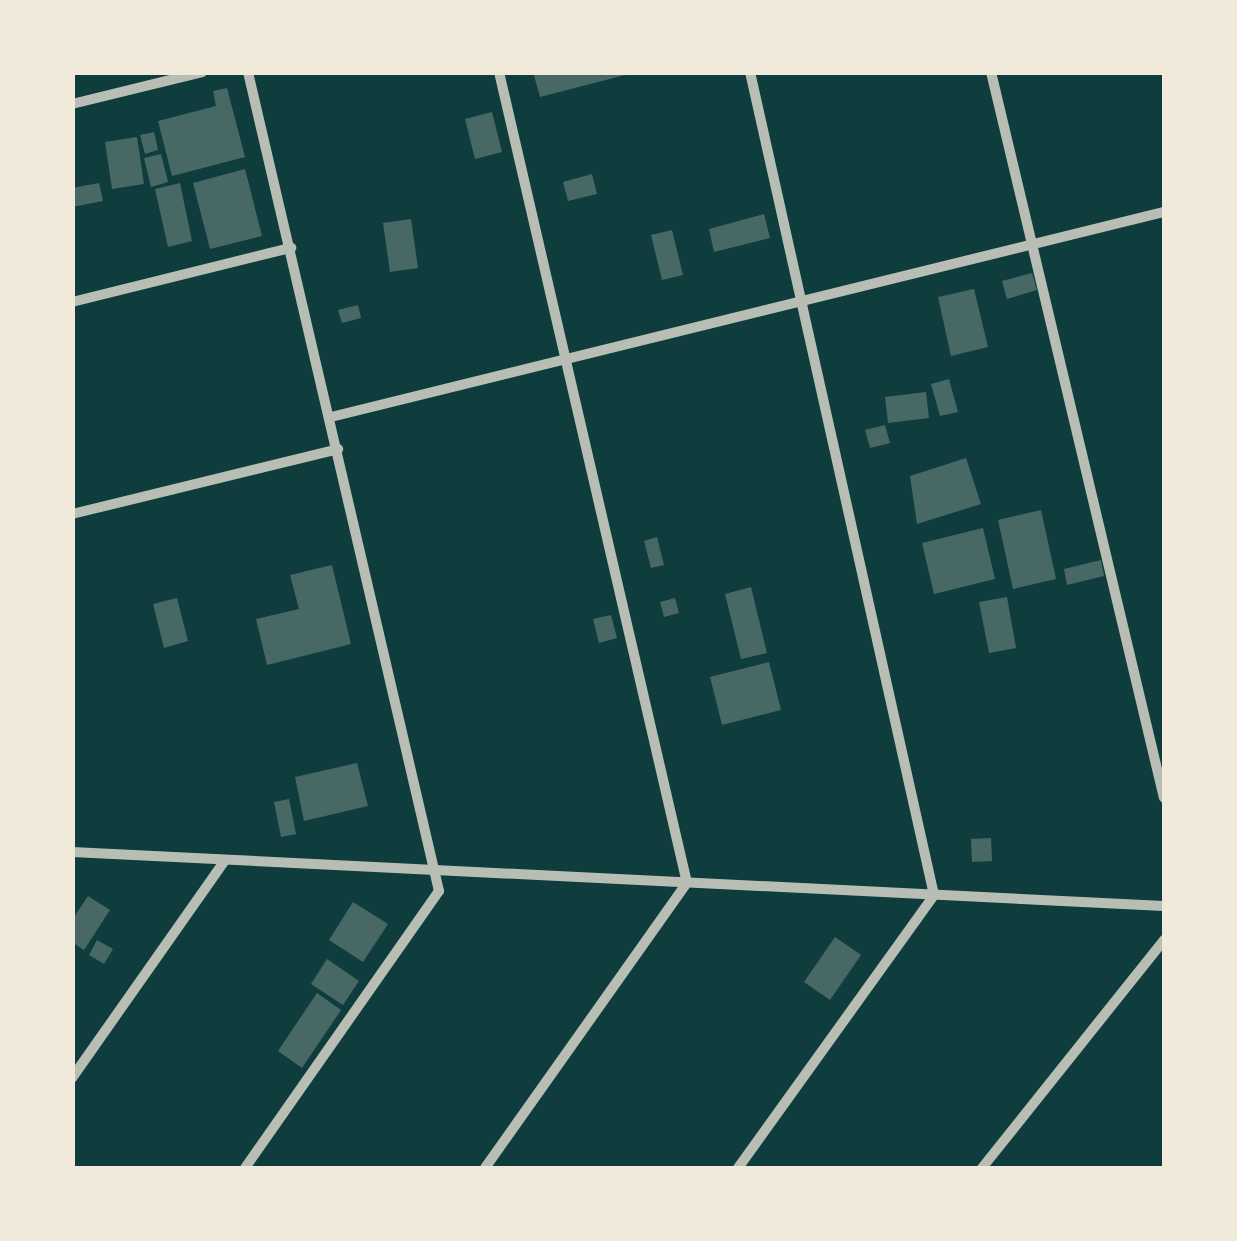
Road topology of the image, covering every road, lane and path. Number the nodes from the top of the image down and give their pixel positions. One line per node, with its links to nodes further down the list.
1 (202, 72): 6 (street)
2 (248, 72): 9 (street)
3 (498, 72): 12 (street)
4 (750, 72): 10 (street)
5 (991, 72): 8 (street)
6 (72, 104)
7 (1164, 212): 8 (street)
8 (1032, 245): 10 (street); 16 (street)
9 (290, 248): 11 (street); 13 (street)
10 (805, 301): 12 (street); 21 (street)
11 (72, 302)
12 (568, 359): 13 (street); 20 (street)
13 (331, 417): 14 (street)
14 (338, 448): 15 (street); 19 (street)
15 (72, 514)
16 (1164, 798)
17 (72, 852): 18 (street)
18 (226, 860): 19 (street); 24 (street)
19 (438, 870): 20 (street); 25 (street)
20 (687, 882): 21 (street); 26 (street)
21 (934, 895): 22 (street); 27 (street)
22 (1164, 906)
23 (1164, 940): 28 (street)
24 (72, 1078)
25 (245, 1168)
26 (485, 1168)
27 (738, 1168)
28 (982, 1168)

